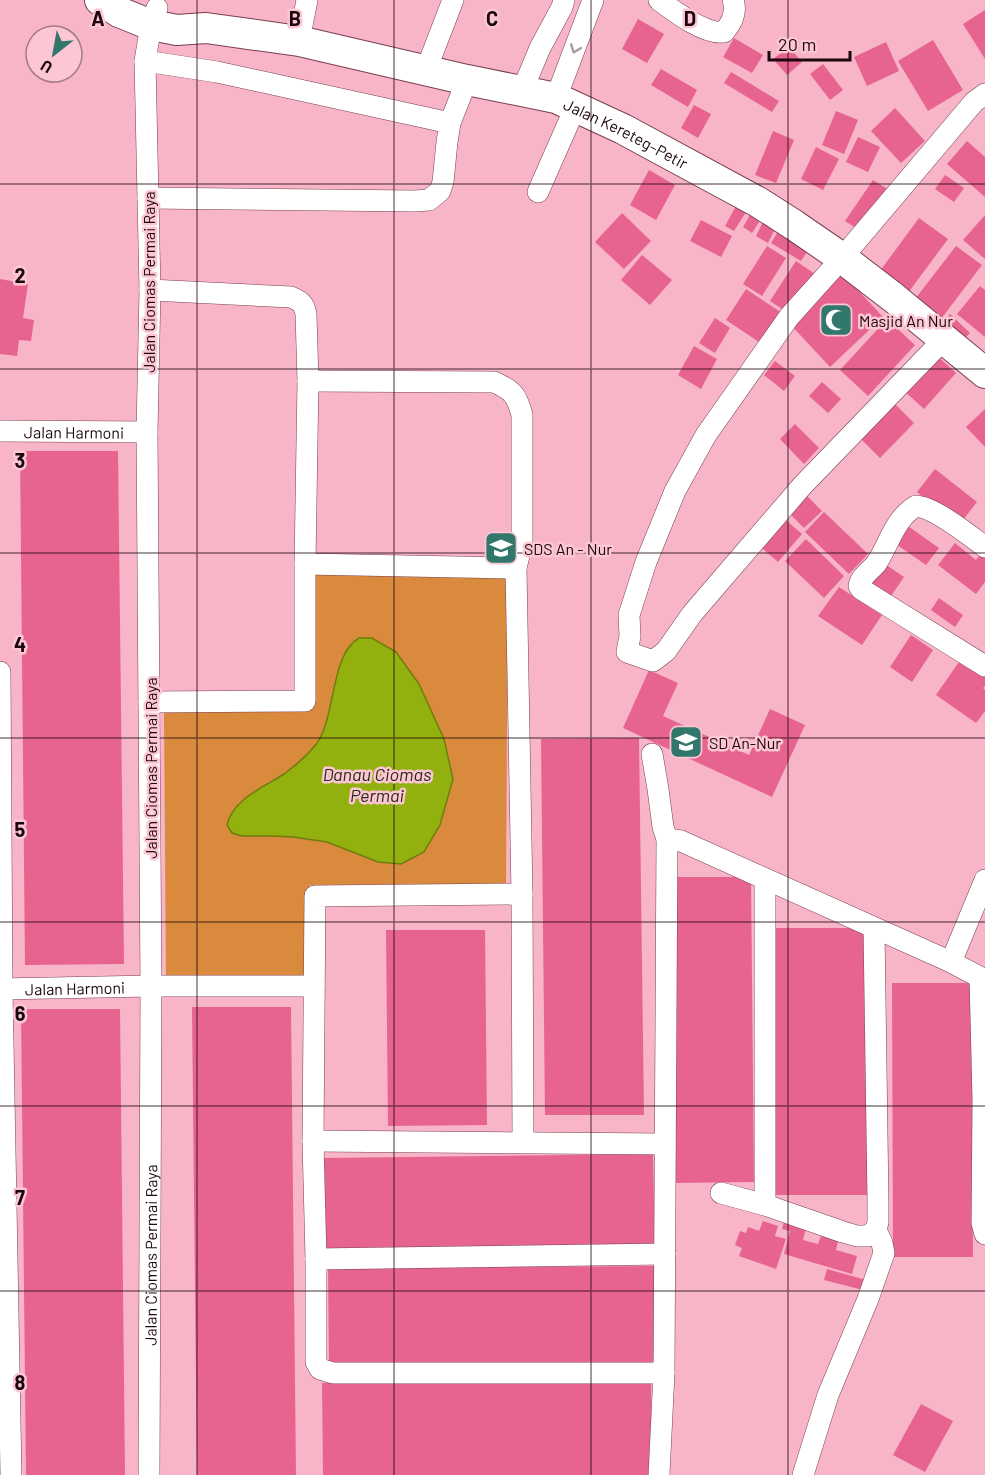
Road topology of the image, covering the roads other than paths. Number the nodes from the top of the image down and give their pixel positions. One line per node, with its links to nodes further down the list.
1 (100, 0): 8 (street, Jalan Kereteg–Petir)
2 (307, 0): 9 (street)
3 (453, 0): 11 (street)
4 (564, 0): 13 (street)
5 (594, 0): 15 (street, one-way to 15)
6 (659, 0): 7 (street)
7 (733, 0)
8 (148, 11): 9 (street, Jalan Kereteg–Petir); 10 (street, Jalan Ciomas Permai Raya)
9 (299, 41): 11 (street, Jalan Kereteg–Petir)
10 (145, 61): 16 (street); 18 (street, Jalan Ciomas Permai Raya)
11 (426, 70): 12 (street, Jalan Kereteg–Petir)
12 (467, 80): 13 (street, Jalan Kereteg–Petir); 16 (street)
13 (522, 91): 15 (street, Jalan Kereteg–Petir)
14 (985, 94): 19 (street)
15 (565, 103): 17 (street); 19 (street, Jalan Kereteg–Petir)
16 (450, 123): 18 (street)
17 (538, 192)
18 (148, 198): 20 (street, Jalan Ciomas Permai Raya)
19 (842, 258): 21 (street, Jalan Kereteg–Petir); 21 (street)
20 (150, 290): 23 (street); 25 (street, Jalan Ciomas Permai Raya)
21 (944, 339): 22 (street, Jalan Kereteg–Petir)
22 (985, 371)
23 (308, 381): 27 (street); 28 (street)
24 (0, 430): 25 (street, Jalan Harmoni)
25 (147, 432): 31 (street, Jalan Ciomas Permai Raya)
26 (985, 547): 29 (street)
27 (305, 564): 28 (street); 31 (street)
28 (516, 568): 36 (street)
29 (985, 666)
30 (0, 672): 42 (street)
31 (149, 702): 40 (street, Jalan Ciomas Permai Raya)
32 (652, 754): 33 (street)
33 (667, 839): 34 (street); 46 (street)
34 (765, 879): 37 (street); 48 (street)
35 (985, 880): 38 (street)
36 (522, 894): 41 (street); 45 (street)
37 (874, 929): 38 (street); 49 (street)
38 (951, 962): 39 (street)
39 (983, 979): 43 (street)
40 (151, 986): 41 (street, Jalan Harmoni); 42 (street, Jalan Harmoni); 55 (street, Jalan Ciomas Permai Raya)
41 (314, 986): 44 (street)
42 (1, 989): 54 (street)
43 (984, 1101): 50 (street)
44 (313, 1141): 45 (street); 52 (street)
45 (523, 1142): 46 (street)
46 (665, 1144): 51 (street)
47 (721, 1193): 48 (street)
48 (765, 1205): 49 (street)
49 (876, 1230): 57 (street)
50 (985, 1234)
51 (665, 1254): 52 (street); 53 (street)
52 (316, 1259): 53 (street)
53 (664, 1373): 56 (street)
54 (11, 1475)
55 (149, 1475)
56 (659, 1475)
57 (803, 1475)

